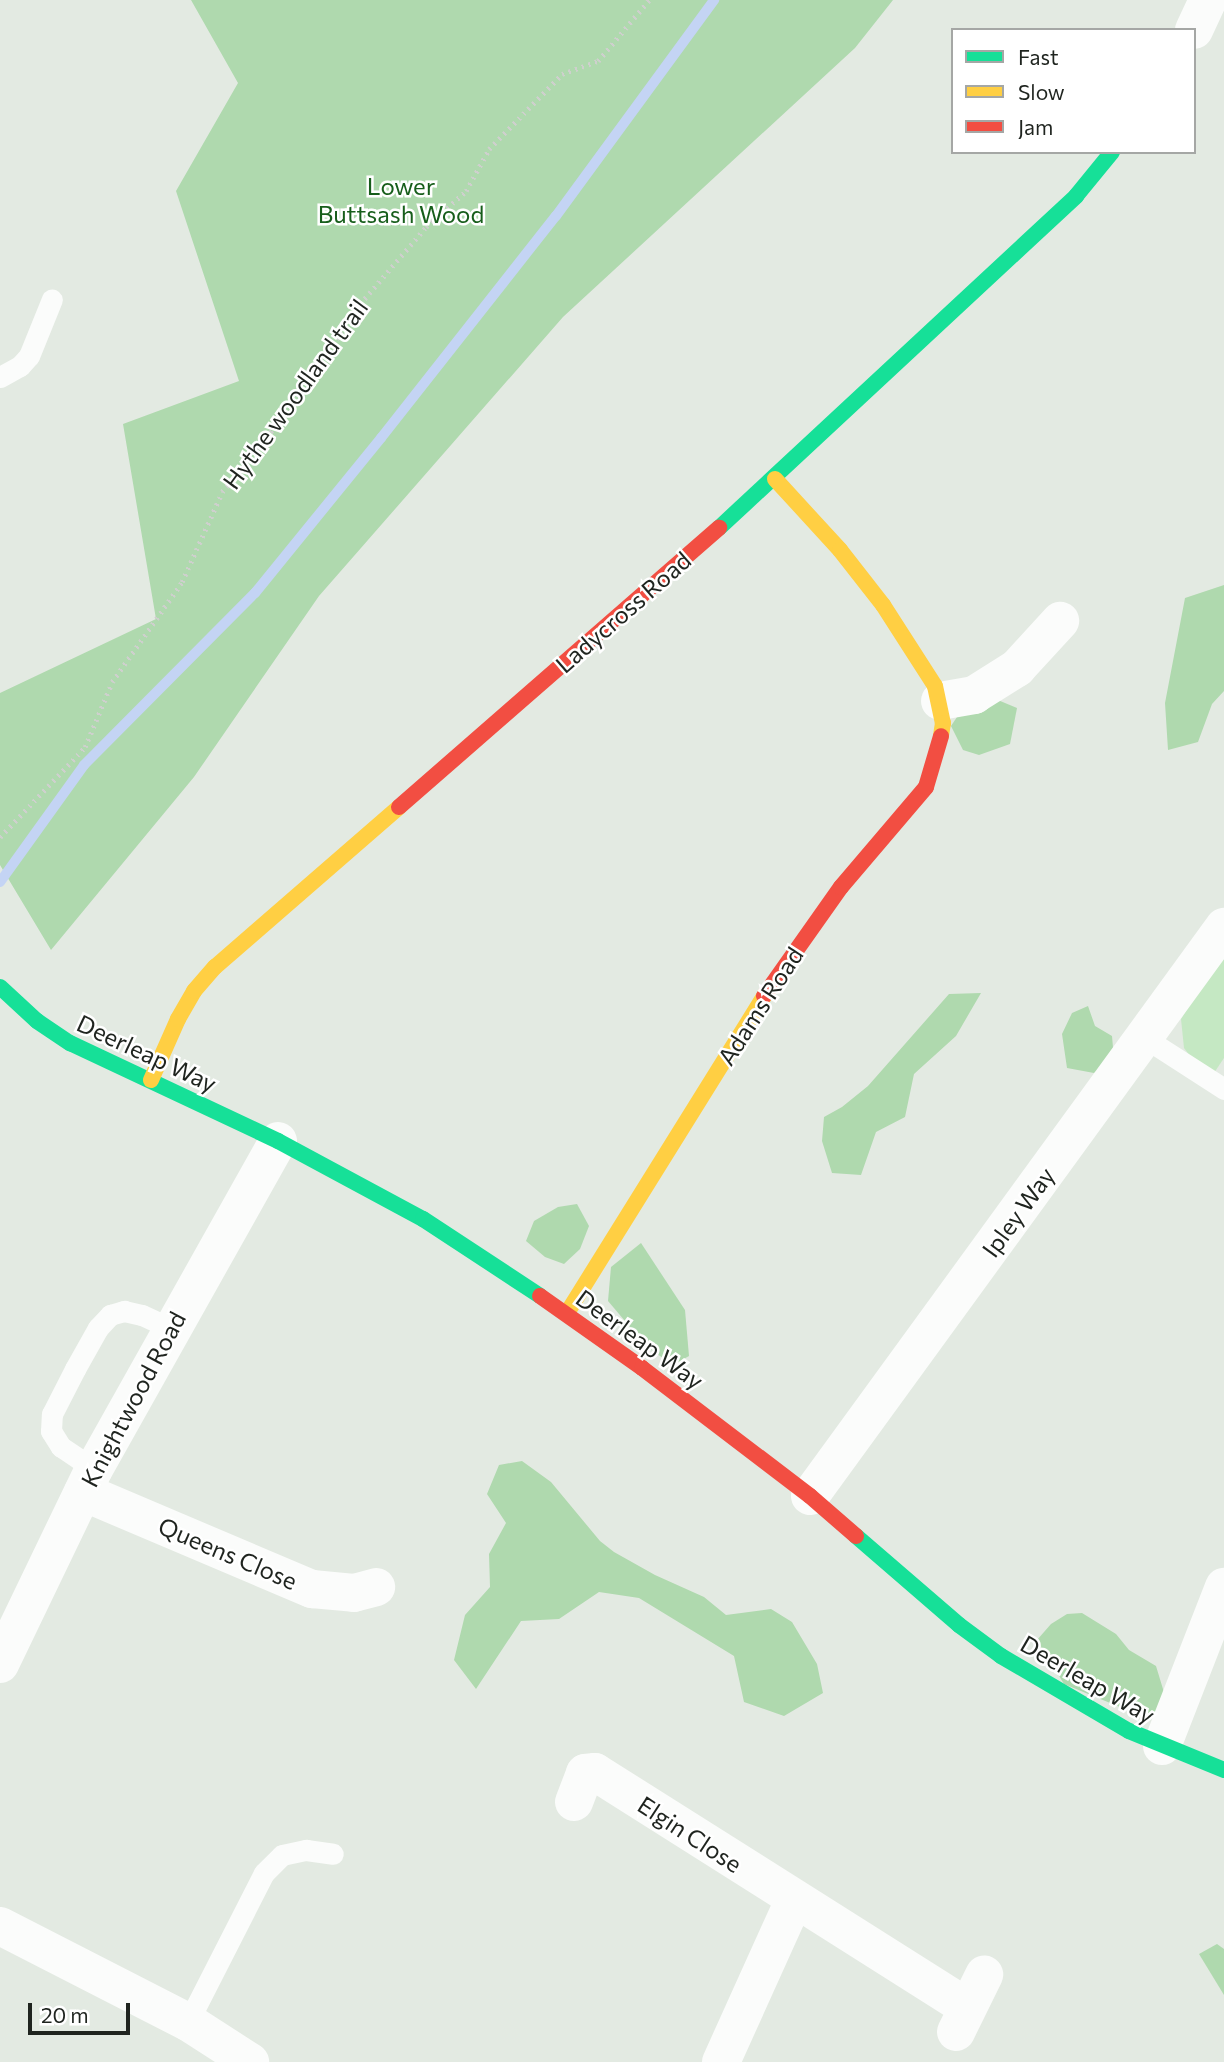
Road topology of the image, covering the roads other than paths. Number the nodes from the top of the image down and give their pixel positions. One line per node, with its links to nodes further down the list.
1 (1208, 0): 2 (street)
2 (1195, 28)
3 (1110, 154): 6 (street, Ladycross Road)
4 (52, 299): 5 (lane)
5 (0, 377)
6 (775, 480): 8 (street, Adams Road); 12 (street, Ladycross Road)
7 (1060, 621): 8 (street)
8 (940, 701): 15 (street, Adams Road)
9 (1224, 927): 11 (street, Ipley Way)
10 (6, 1005): 12 (street, Deerleap Way)
11 (1145, 1038): 13 (lane); 18 (street, Ipley Way)
12 (151, 1080): 14 (street, Deerleap Way)
13 (1224, 1089)
14 (278, 1140): 15 (street, Deerleap Way); 16 (street, Knightwood Road)
15 (567, 1313): 18 (street, Deerleap Way)
16 (170, 1328): 17 (street, Knightwood Road); 17 (lane)
17 (89, 1481): 19 (street, Queens Close); 21 (street, Knightwood Road)
18 (810, 1496): 22 (street, Deerleap Way)
19 (376, 1587)
20 (1224, 1587): 22 (street)
21 (0, 1664)
22 (1162, 1746): 23 (street, Deerleap Way)
23 (1224, 1770)
24 (579, 1788): 26 (street, Elgin Close)
25 (334, 1854): 29 (lane)
26 (794, 1900): 28 (street, Elgin Close); 31 (street)
27 (0, 1926): 29 (street)
28 (969, 2005)
29 (188, 2022): 30 (street)
30 (250, 2062)
31 (721, 2062)

